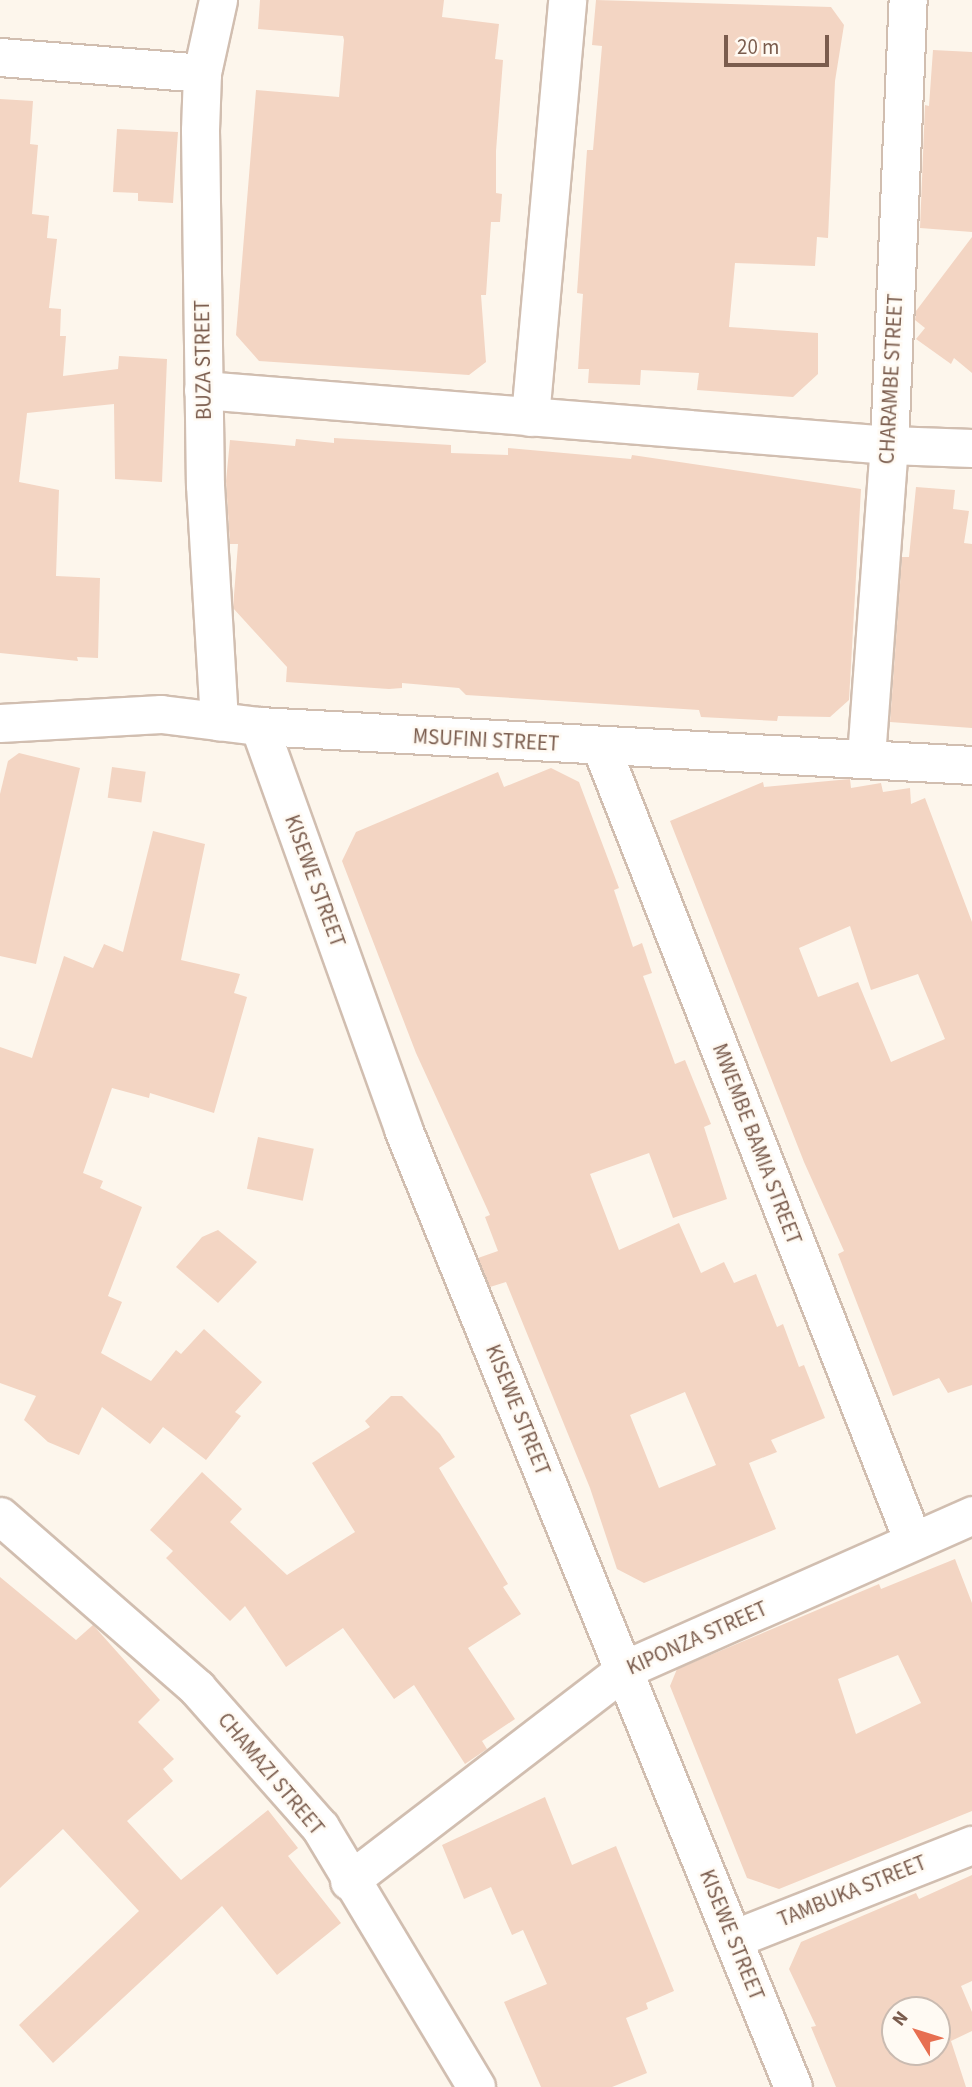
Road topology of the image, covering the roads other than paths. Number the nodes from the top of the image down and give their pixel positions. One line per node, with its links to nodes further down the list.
1 (218, 0): 5 (street, BUZA STREET)
2 (567, 0): 7 (street)
3 (908, 0): 8 (street, CHARAMBE STREET)
4 (0, 57): 5 (street)
5 (202, 73): 6 (street, BUZA STREET)
6 (203, 390): 7 (street); 10 (street, BUZA STREET)
7 (530, 417): 8 (street)
8 (889, 445): 9 (street); 14 (street, CHARAMBE STREET)
9 (972, 447)
10 (219, 722): 11 (street, MSUFINI STREET); 12 (street, MSUFINI STREET)
11 (0, 723)
12 (260, 726): 13 (street, MSUFINI STREET); 19 (street, KISEWE STREET)
13 (601, 747): 14 (street, MSUFINI STREET); 18 (street, MWEMBE BAMIA STREET)
14 (866, 757): 15 (street, MSUFINI STREET)
15 (972, 765)
16 (972, 1515): 18 (street, KIPONZA STREET)
17 (0, 1516): 21 (street, CHAMAZI STREET)
18 (913, 1541): 19 (street, KIPONZA STREET)
19 (625, 1669): 21 (street, KIPONZA STREET); 22 (street, KISEWE STREET)
20 (972, 1845): 22 (street, TAMBUKA STREET)
21 (349, 1881): 23 (street, CHAMAZI STREET)
22 (733, 1939): 24 (street, KISEWE STREET)
23 (476, 2087)
24 (793, 2087)

